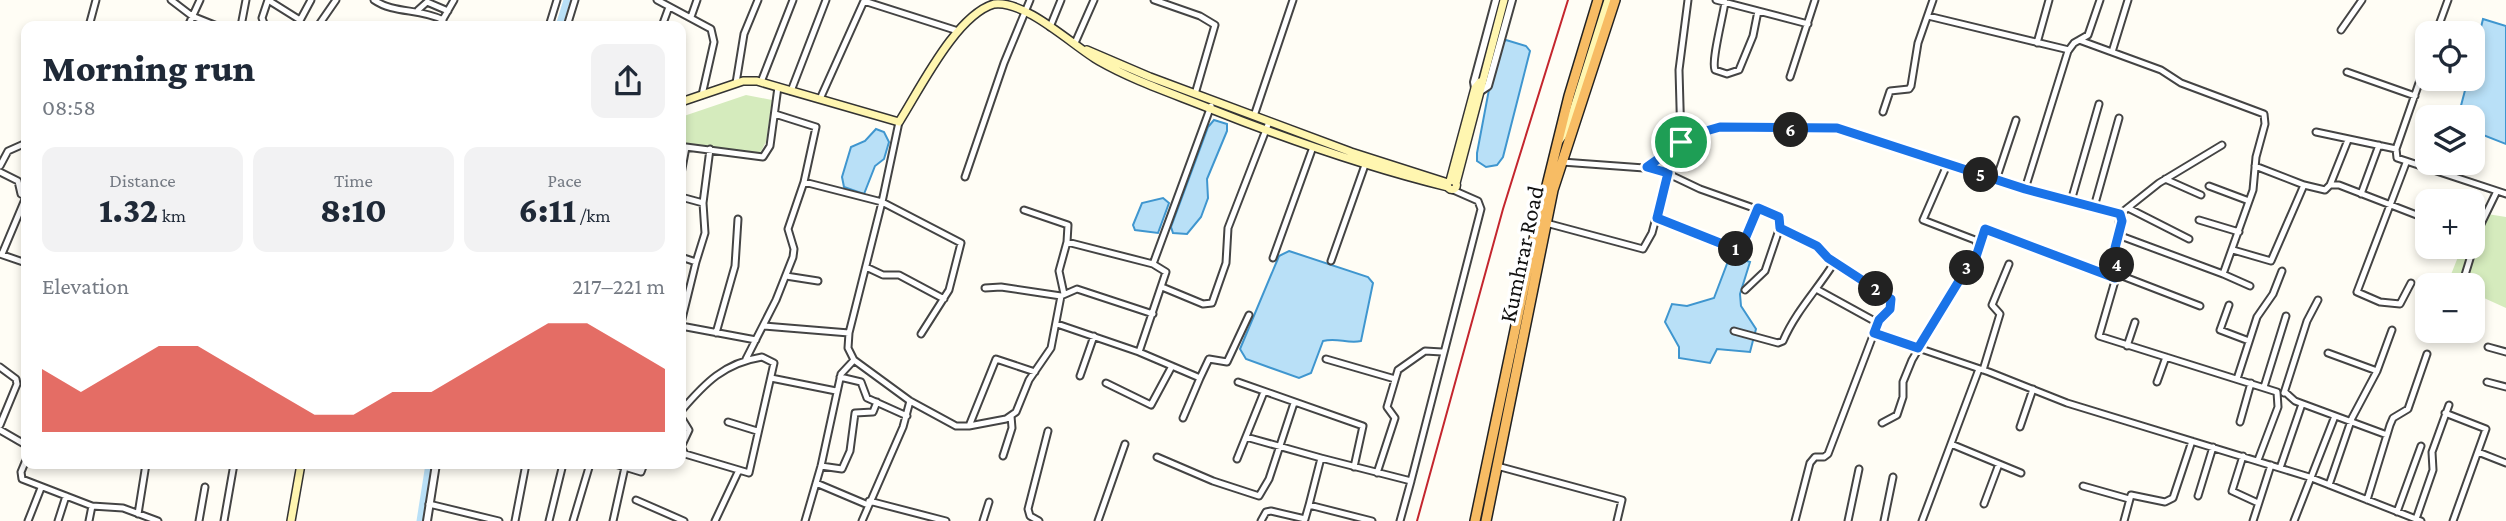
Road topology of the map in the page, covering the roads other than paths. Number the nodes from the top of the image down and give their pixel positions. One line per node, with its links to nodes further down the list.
1 (96, 0): 51 (street)
2 (170, 0): 41 (street)
3 (184, 0): 41 (street)
4 (200, 0): 46 (street)
5 (246, 0): 54 (street)
6 (268, 0): 49 (street); 55 (street)
7 (311, 0): 49 (street)
8 (336, 0): 56 (street)
9 (374, 0): 43 (street)
10 (454, 0): 45 (street)
11 (557, 0): 57 (street)
12 (575, 0): 58 (street)
13 (657, 0): 40 (street)
14 (697, 0): 48 (street)
15 (758, 0): 74 (street)
16 (793, 0): 73 (street)
17 (826, 0): 77 (street)
18 (1030, 0): 42 (street)
19 (1061, 0): 62 (street)
20 (1094, 0): 66 (street)
21 (1154, 0): 79 (street)
22 (1293, 0): 88 (street)
23 (1496, 0): 75 (street)
24 (1504, 0): 75 (main road)
25 (1511, 0): 75 (street)
26 (1598, 0): 97 (highway, Kumhrar Road)
27 (1608, 0): 93 (main road)
28 (1615, 0): 102 (highway, Kumhrar Road)
29 (1688, 0): 98 (street)
30 (1717, 0): 39 (street)
31 (1815, 0): 61 (street)
32 (1933, 0): 47 (street)
33 (2049, 0): 67 (street)
34 (2100, 0): 65 (street)
35 (2128, 0): 70 (street)
36 (2362, 0): 63 (street)
37 (2448, 0): 60 (street)
38 (1011, 2): 42 (main road); 64 (main road)
39 (1725, 2): 44 (street); 44 (street)
40 (669, 7): 48 (street); 59 (street)
41 (181, 8): 46 (street)
42 (1026, 9): 62 (main road); 116 (street)
43 (418, 10): 45 (street); 50 (street)
44 (1758, 10): 61 (street)
45 (447, 11): 50 (street)
46 (192, 16): 52 (street); 53 (street)
47 (1928, 16): 67 (street); 86 (street)
48 (691, 17): 80 (street)
49 (300, 20)
50 (443, 20)
51 (90, 21)
52 (190, 21)
53 (204, 21)
54 (242, 21)
55 (263, 21)
56 (321, 21)
57 (551, 21)
58 (569, 21)
59 (664, 21)
60 (2440, 21)
61 (1808, 24): 72 (street)
62 (1050, 27): 66 (main road)
63 (2341, 30)
64 (958, 31): 82 (street); 91 (main road)
65 (2079, 40): 69 (street); 70 (street)
66 (1075, 43): 68 (main road)
67 (2037, 43): 69 (street)
68 (1086, 50): 79 (main road); 84 (main road)
69 (2069, 50): 124 (street)
70 (2112, 52): 112 (street)
71 (2347, 72): 81 (street)
72 (1790, 77)
73 (761, 82): 74 (main road); 76 (main road)
74 (736, 83): 80 (main road)
75 (1480, 84): 120 (main road)
76 (778, 87): 77 (main road); 87 (street)
77 (791, 91): 82 (main road)
78 (2417, 91): 81 (street)
79 (1195, 94): 84 (main road)
80 (702, 95): 83 (main road)
81 (2415, 96): 106 (street)
82 (820, 99): 91 (main road)
83 (686, 100)
84 (1212, 104): 88 (main road); 94 (main road); 161 (street)
85 (2099, 104): 131 (street)
86 (1883, 111)
87 (775, 114): 105 (street); 119 (street)
88 (1254, 116): 92 (main road)
89 (2119, 118): 136 (street)
90 (2016, 120): 118 (street)
91 (899, 122): 133 (street)
92 (1269, 122): 94 (street); 120 (main road)
93 (1568, 126): 97 (main road); 102 (main road)
94 (1266, 130): 104 (main road); 172 (street)
95 (2316, 132): 96 (street)
96 (2348, 140): 101 (street); 121 (street)
97 (1559, 141): 254 (highway, Kumhrar Road)
98 (1681, 142): 109 (street); 113 (street)
99 (21, 145): 111 (street)
100 (2222, 145): 117 (street)
101 (2379, 145): 106 (street); 127 (street)
102 (1568, 146): 107 (highway, Kumhrar Road)
103 (686, 147): 105 (street)
104 (1313, 147): 110 (main road); 155 (street)
105 (710, 149): 134 (street)
106 (2396, 149): 108 (street)
107 (1562, 162): 113 (street); 146 (highway, Kumhrar Road)
108 (2406, 163): 125 (street); 135 (street)
109 (1947, 164): 118 (street); 152 (street)
110 (1365, 165): 120 (main road); 158 (street)
111 (0, 166)
112 (2255, 166): 123 (street); 132 (street)
113 (1647, 167): 115 (street)
114 (0, 172): 126 (street)
115 (1668, 173): 138 (street); 143 (street)
116 (965, 177)
117 (2165, 179): 129 (street); 139 (street)
118 (1996, 180): 124 (street)
119 (804, 182): 133 (street); 167 (street)
120 (1451, 185): 203 (street)
121 (2330, 185): 123 (street); 127 (street)
122 (2209, 186): 132 (street)
123 (2304, 186): 153 (street)
124 (2025, 189): 131 (street)
125 (2497, 191): 128 (street); 165 (street)
126 (21, 194)
127 (2361, 194): 135 (street)
128 (2506, 194)
129 (2201, 195)
130 (686, 198): 134 (street)
131 (2071, 201): 136 (street)
132 (2249, 201): 148 (street)
133 (883, 202): 163 (street); 177 (street)
134 (703, 203): 159 (street)
135 (2389, 205): 142 (street); 170 (street)
136 (2094, 207): 141 (street)
137 (21, 208): 154 (street)
138 (1758, 208): 143 (street); 147 (street)
139 (2128, 208): 141 (street); 150 (street)
140 (1024, 209): 151 (street)
141 (2120, 214): 149 (street)
142 (2415, 215)
143 (1657, 218): 146 (street)
144 (738, 219): 192 (street)
145 (2199, 220): 148 (street)
146 (1546, 223): 255 (highway, Kumhrar Road)
147 (1780, 228): 160 (street); 175 (street)
148 (2239, 232): 153 (street)
149 (2118, 235): 166 (street); 168 (street)
150 (2189, 239)
151 (1067, 242): 161 (street); 176 (street)
152 (1979, 243): 168 (street); 201 (street)
153 (2233, 250): 166 (street)
154 (1, 254): 157 (street)
155 (1273, 258)
156 (686, 259): 159 (street)
157 (21, 261)
158 (1331, 261)
159 (696, 262): 179 (street)
160 (1834, 263): 174 (street); 186 (street)
161 (1153, 264): 172 (street)
162 (2009, 264): 213 (street)
163 (866, 267): 177 (street); 193 (street)
164 (2282, 271): 198 (street)
165 (2466, 273)
166 (2223, 274): 171 (street)
167 (786, 276): 169 (street); 189 (street)
168 (2116, 276): 181 (street); 199 (street)
169 (818, 281)
170 (2411, 283)
171 (2250, 286)
172 (1162, 287): 182 (street)
173 (985, 288): 176 (street)
174 (1818, 289): 186 (street); 191 (street)
175 (1745, 290)
176 (1062, 295): 182 (street); 187 (street)
177 (944, 299): 195 (street)
178 (2318, 300): 232 (street)
179 (686, 303)
180 (2229, 305): 198 (street)
181 (2200, 306)
182 (1153, 314): 202 (street)
183 (1249, 316): 219 (street)
184 (2286, 316): 227 (street)
185 (2135, 322): 199 (street)
186 (1878, 323): 194 (street)
187 (1057, 324): 196 (street); 215 (street)
188 (686, 325): 192 (street)
189 (764, 326): 193 (street); 197 (street)
190 (2392, 330): 214 (street)
191 (1734, 331)
192 (716, 333): 197 (street)
193 (849, 333): 210 (street)
194 (1874, 333): 201 (street); 345 (street)
195 (921, 334)
196 (1094, 337): 202 (street); 216 (street)
197 (756, 340): 208 (street)
198 (2249, 341): 221 (street)
199 (2127, 346): 207 (street)
200 (2488, 347): 204 (street)
201 (1918, 348): 213 (street); 248 (street)
202 (1139, 352): 211 (street)
203 (1442, 352): 220 (street); 295 (street)
204 (2506, 352)
205 (2328, 354): 214 (street)
206 (2427, 354): 256 (street)
207 (2166, 357): 221 (street); 223 (street)
208 (746, 359): 218 (street); 239 (street)
209 (1326, 359): 220 (street)
210 (854, 360): 217 (street); 234 (street)
211 (1172, 366): 219 (street); 225 (street)
212 (0, 367): 251 (street)
213 (1981, 370): 229 (street); 261 (street)
214 (2377, 371): 247 (street)
215 (1035, 372): 243 (street); 249 (street)
216 (1080, 376)
217 (840, 377): 230 (street); 235 (street)
218 (771, 378): 230 (street); 252 (street)
219 (1200, 378): 244 (street)
220 (1395, 379): 291 (street)
221 (2237, 379): 226 (street)
222 (1238, 382): 231 (street)
223 (2157, 382)
224 (2487, 382): 228 (street)
225 (1106, 383)
226 (2251, 383): 227 (street); 246 (street)
227 (2264, 387): 233 (street)
228 (2506, 387)
229 (2033, 389): 250 (street); 259 (street)
230 (836, 391): 276 (street)
231 (1264, 392): 236 (street); 257 (street)
232 (2285, 392): 233 (street); 237 (street)
233 (2279, 398): 272 (street)
234 (910, 401): 242 (street); 249 (street)
235 (877, 402): 242 (street); 276 (street)
236 (1294, 403): 262 (street); 278 (street)
237 (2302, 404): 241 (street); 279 (street)
238 (2449, 405): 240 (street)
239 (686, 406)
240 (2445, 413): 266 (street); 317 (street)
241 (2335, 415): 247 (street); 294 (street)
242 (907, 416): 307 (street)
243 (1012, 416): 249 (street); 267 (street)
244 (1183, 418)
245 (728, 422): 252 (street)
246 (2240, 422)
247 (2351, 422): 256 (street); 297 (street)
248 (1882, 423)
249 (969, 426)
250 (2020, 427)
251 (0, 428): 258 (street)
252 (757, 431): 290 (street)
253 (1048, 431): 337 (street)
254 (1493, 431): 255 (highway); 342 (highway, Kumhrar Road)
255 (1503, 433): 277 (highway, Kumhrar Road)
256 (2387, 435): 305 (street)
257 (1246, 437): 262 (street); 271 (street)
258 (21, 441)
259 (2192, 441): 264 (street); 303 (street)
260 (1125, 444): 338 (street)
261 (1951, 444): 274 (street); 348 (street)
262 (1279, 446): 269 (street); 270 (street)
263 (2421, 446): 313 (street)
264 (2213, 447): 268 (street); 302 (street)
265 (686, 452): 290 (street)
266 (2478, 452): 273 (street); 351 (street)
267 (1003, 456)
268 (2243, 456): 272 (street); 308 (street)
269 (1157, 457)
270 (1321, 458): 278 (street); 311 (street)
271 (1237, 459)
272 (2258, 460): 275 (street)
273 (2506, 463)
274 (1999, 464): 292 (street); 310 (street)
275 (2271, 464): 279 (street); 308 (street)
276 (821, 466): 296 (street)
277 (1497, 466): 343 (highway, Kumhrar Road); 344 (street)
278 (1354, 467): 291 (street)
279 (2280, 468): 294 (street)
280 (23, 469): 300 (street)
281 (145, 469): 314 (street)
282 (233, 469): 323 (street)
283 (300, 469): 324 (main road)
284 (435, 469): 309 (street)
285 (525, 469): 327 (street)
286 (562, 469): 328 (street)
287 (589, 469): 329 (street)
288 (625, 469): 330 (street)
289 (1859, 469): 346 (street)
290 (738, 470): 332 (street)
291 (1377, 473): 295 (street)
292 (2021, 473)
293 (1893, 477): 347 (street)
294 (2309, 477): 297 (street); 316 (street)
295 (1411, 481): 341 (street)
296 (816, 483): 307 (street); 333 (street)
297 (2329, 485): 305 (street)
298 (2083, 486): 303 (street)
299 (205, 487): 322 (street)
300 (41, 488): 301 (street); 318 (street)
301 (66, 496): 312 (street); 319 (street)
302 (2198, 496)
303 (2129, 499): 349 (street)
304 (636, 500): 331 (street)
305 (2367, 500): 313 (street)
306 (989, 502): 336 (street)
307 (868, 503): 334 (street); 335 (street)
308 (2258, 503): 350 (street)
309 (429, 504): 325 (street); 326 (street)
310 (1984, 504)
311 (1309, 505): 315 (street); 340 (street)
312 (92, 506): 314 (street); 320 (street)
313 (2397, 512): 317 (street)
314 (138, 514): 321 (street)
315 (1305, 520): 339 (street)
316 (2296, 520)
317 (2418, 520)
318 (28, 521)
319 (58, 521)
320 (89, 521)
321 (158, 521)
322 (199, 521)
323 (224, 521)
324 (290, 521)
325 (427, 521)
326 (499, 521)
327 (515, 521)
328 (549, 521)
329 (573, 521)
330 (612, 521)
331 (684, 521)
332 (715, 521)
333 (804, 521)
334 (862, 521)
335 (946, 521)
336 (983, 521)
337 (1039, 521)
338 (1098, 521)
339 (1261, 521)
340 (1371, 521)
341 (1400, 521)
342 (1475, 521)
343 (1486, 521)
344 (1617, 521)
345 (1795, 521)
346 (1847, 521)
347 (1884, 521)
348 (1922, 521)
349 (2123, 521)
350 (2253, 521)
351 (2453, 521)

